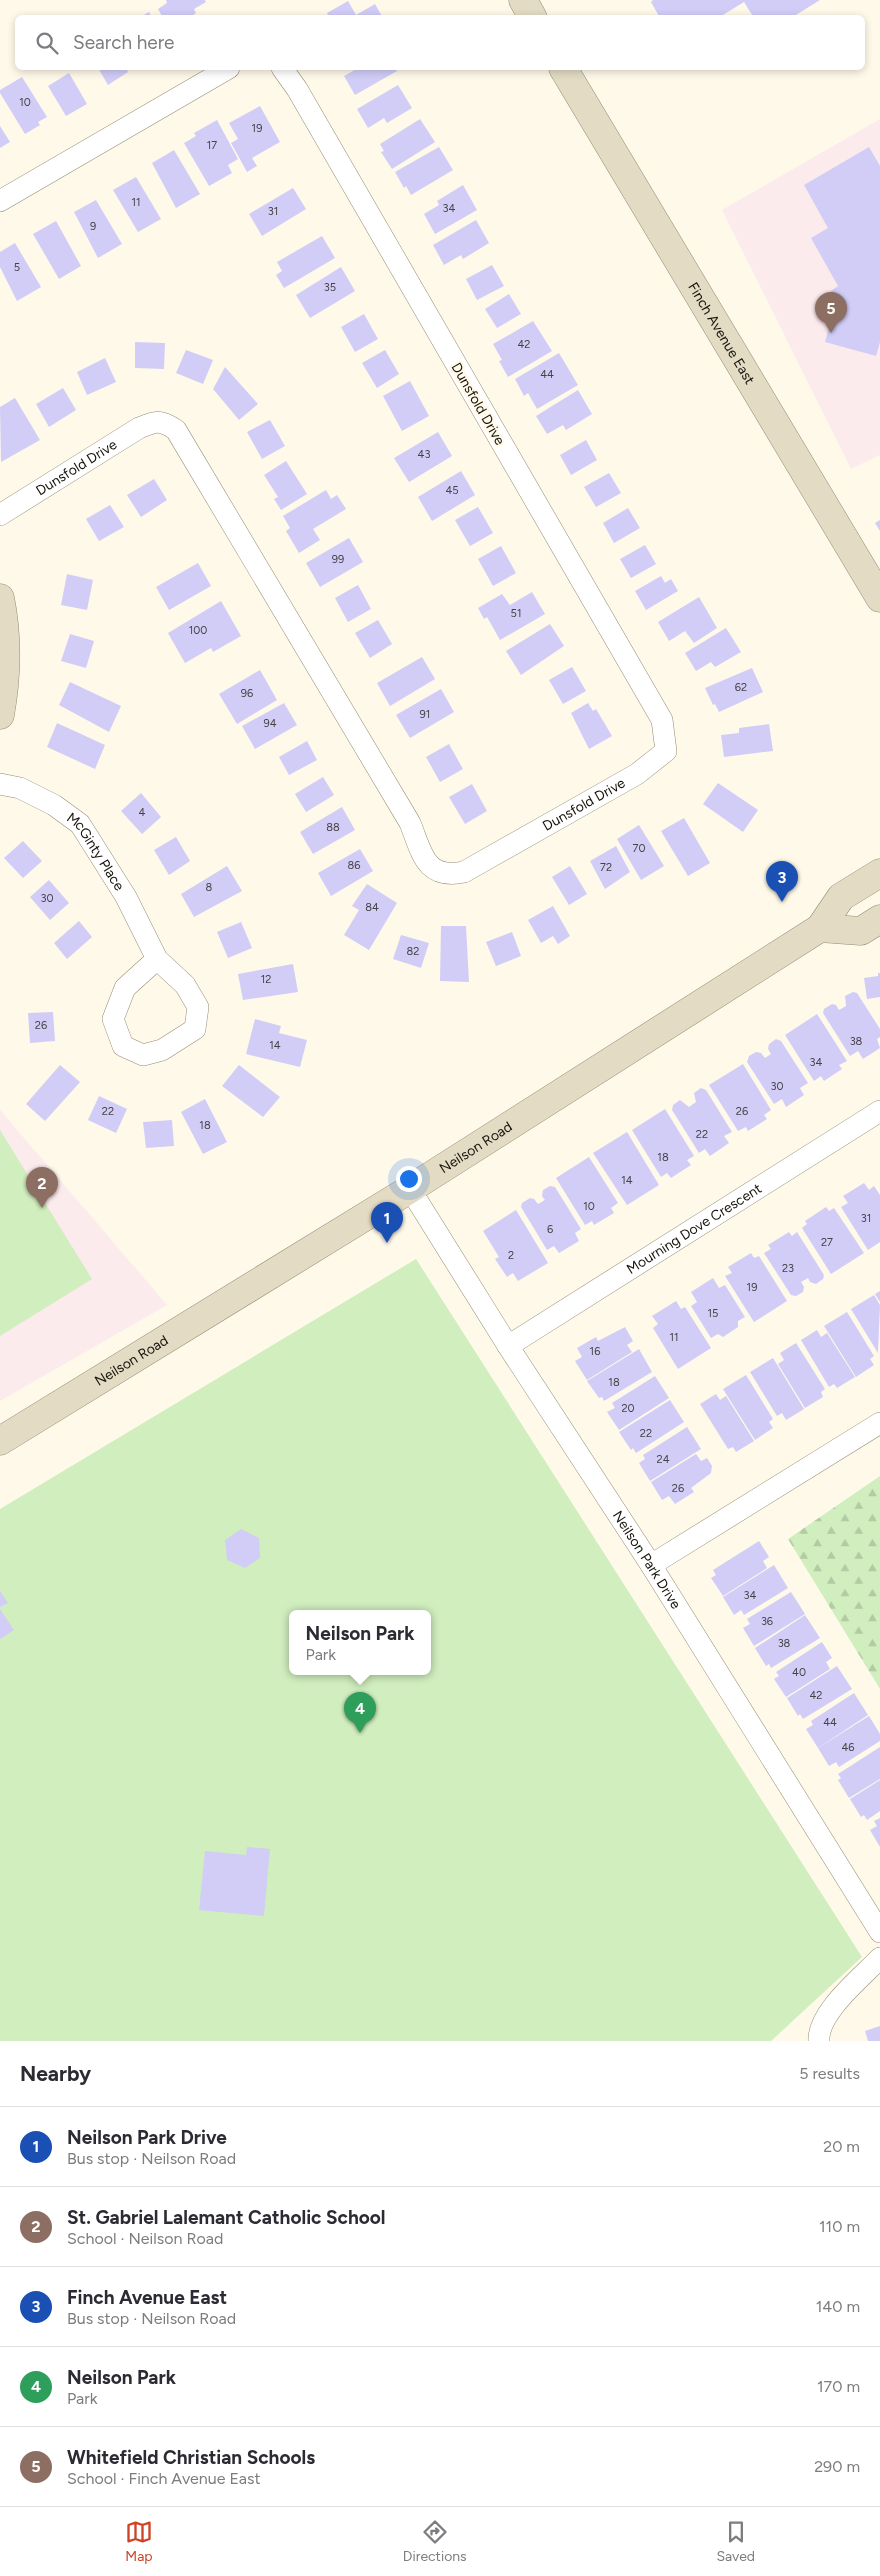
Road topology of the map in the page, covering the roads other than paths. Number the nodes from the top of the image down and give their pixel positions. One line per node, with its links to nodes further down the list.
1 (523, 0): 2 (main road)
2 (531, 15)
3 (226, 70): 6 (street)
4 (283, 70): 7 (street, Dunsfold Drive)
5 (564, 70): 9 (main road, Finch Avenue East)
6 (0, 201)
7 (0, 515)
8 (0, 598): 10 (main road)
9 (880, 598)
10 (0, 715)
11 (0, 784): 15 (street, McGinty Place)
12 (880, 873): 14 (main road, Neilson Road)
13 (880, 919): 14 (main road)
14 (820, 928): 17 (main road, Neilson Road)
15 (157, 959): 15 (street, McGinty Place)
16 (880, 1111): 18 (street, Mourning Dove Crescent)
17 (410, 1189): 18 (street, Neilson Park Drive); 20 (main road, Neilson Road)
18 (508, 1346): 21 (street, Neilson Park Drive)
19 (880, 1423): 21 (street)
20 (0, 1441)
21 (651, 1565): 22 (street, Neilson Park Drive)
22 (880, 1932)
23 (880, 1958): 24 (street)
24 (819, 2036)

